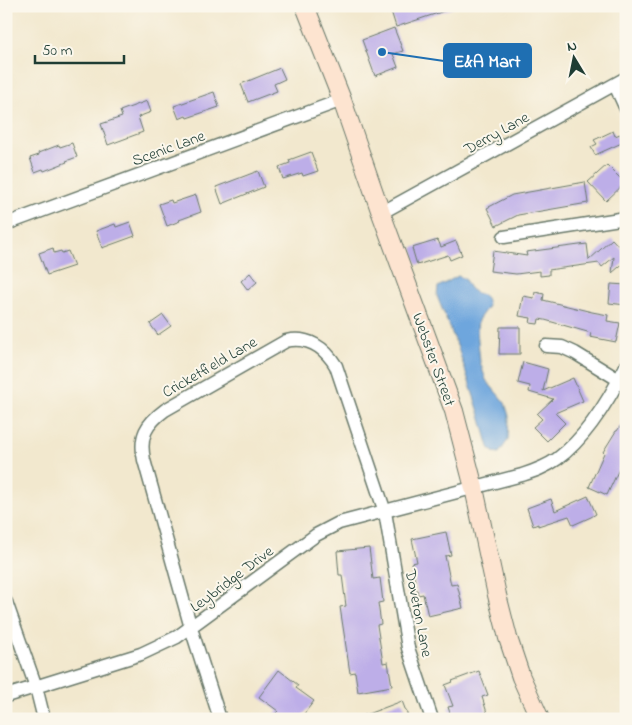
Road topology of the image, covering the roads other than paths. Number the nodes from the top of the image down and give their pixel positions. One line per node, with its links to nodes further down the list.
1 (305, 6): 3 (main road, Webster Street)
2 (620, 82): 4 (street); 5 (street, Derry Lane)
3 (342, 100): 5 (main road, Webster Street); 7 (street, Scenic Lane)
4 (626, 109)
5 (381, 213): 12 (main road, Webster Street)
6 (626, 218): 8 (street)
7 (6, 224)
8 (504, 237)
9 (546, 346): 11 (street)
10 (626, 366): 11 (street, Leybridge Drive)
11 (619, 380): 12 (street, Leybridge Drive)
12 (474, 488): 13 (street, Leybridge Drive); 21 (main road, Webster Street)
13 (385, 512): 15 (street, Leybridge Drive); 15 (street, Cricketfield Lane); 20 (street, Doveton Lane)
14 (6, 602): 16 (street)
15 (191, 628): 16 (street, Leybridge Drive); 18 (street, Cricketfield Lane)
16 (36, 687): 17 (street, Leybridge Drive); 19 (street)
17 (6, 696)
18 (222, 718)
19 (44, 719)
20 (432, 719)
21 (540, 719)

